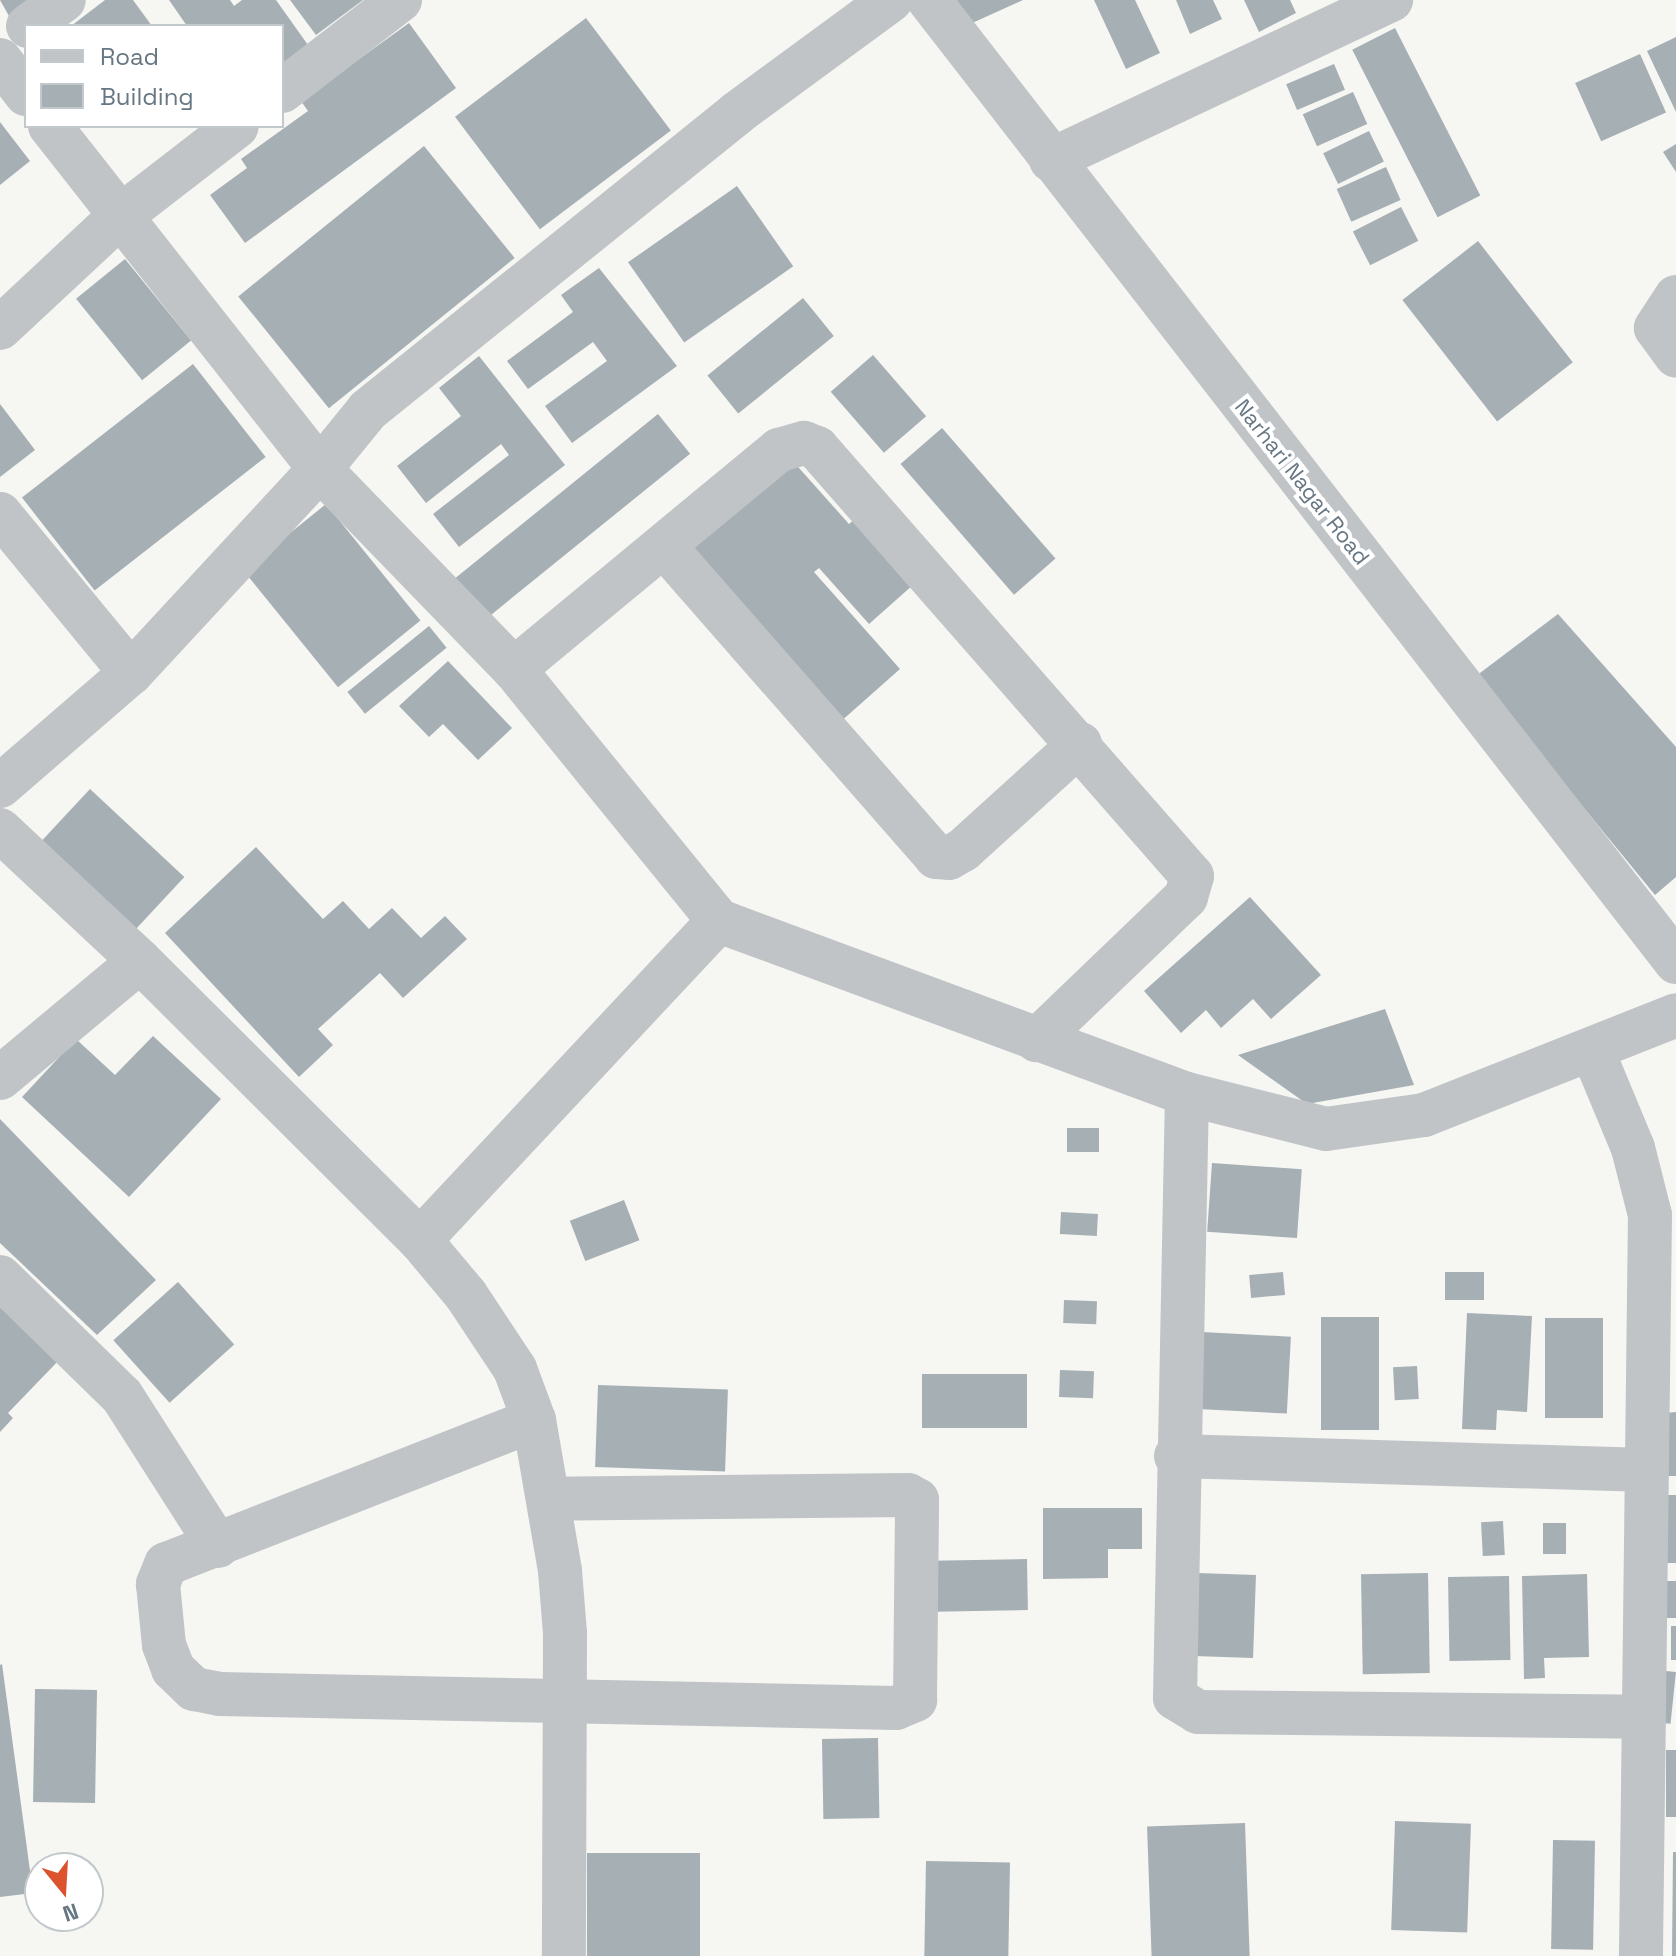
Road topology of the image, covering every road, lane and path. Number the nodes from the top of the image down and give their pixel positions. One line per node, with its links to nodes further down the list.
1 (64, 0): 6 (street)
2 (400, 0): 10 (street)
3 (891, 0): 19 (street)
4 (929, 0): 14 (street, Narhari Nagar Road)
5 (1391, 0): 14 (street)
6 (31, 24)
7 (24, 29): 8 (street)
8 (0, 47)
9 (0, 60): 11 (street)
10 (284, 89)
11 (24, 91)
12 (51, 128): 15 (street)
13 (234, 128): 15 (street)
14 (1051, 160): 28 (street, Narhari Nagar Road)
15 (118, 218): 17 (street); 19 (street)
16 (1676, 297): 18 (street)
17 (0, 328)
18 (1676, 356)
19 (320, 469): 22 (street); 23 (street)
20 (0, 514): 23 (street)
21 (664, 546): 22 (street); 24 (street); 24 (street)
22 (514, 669): 27 (street)
23 (131, 673): 25 (street)
24 (1080, 744): 31 (street)
25 (0, 786)
26 (0, 830): 29 (street)
27 (719, 921): 31 (street); 35 (street)
28 (1673, 954)
29 (140, 961): 33 (street); 35 (street)
30 (1676, 1015): 32 (street)
31 (1037, 1040): 34 (street)
32 (1593, 1052): 34 (street); 39 (street)
33 (0, 1078)
34 (1187, 1094): 38 (street)
35 (420, 1240): 37 (street)
36 (0, 1277): 41 (street)
37 (534, 1420): 40 (street); 41 (street)
38 (1176, 1456): 39 (street); 43 (street)
39 (1647, 1470): 43 (street)
40 (551, 1499): 42 (street); 42 (street)
41 (218, 1546): 42 (street)
42 (565, 1702): 44 (street)
43 (1642, 1717): 45 (street)
44 (564, 1956)
45 (1641, 1956)

